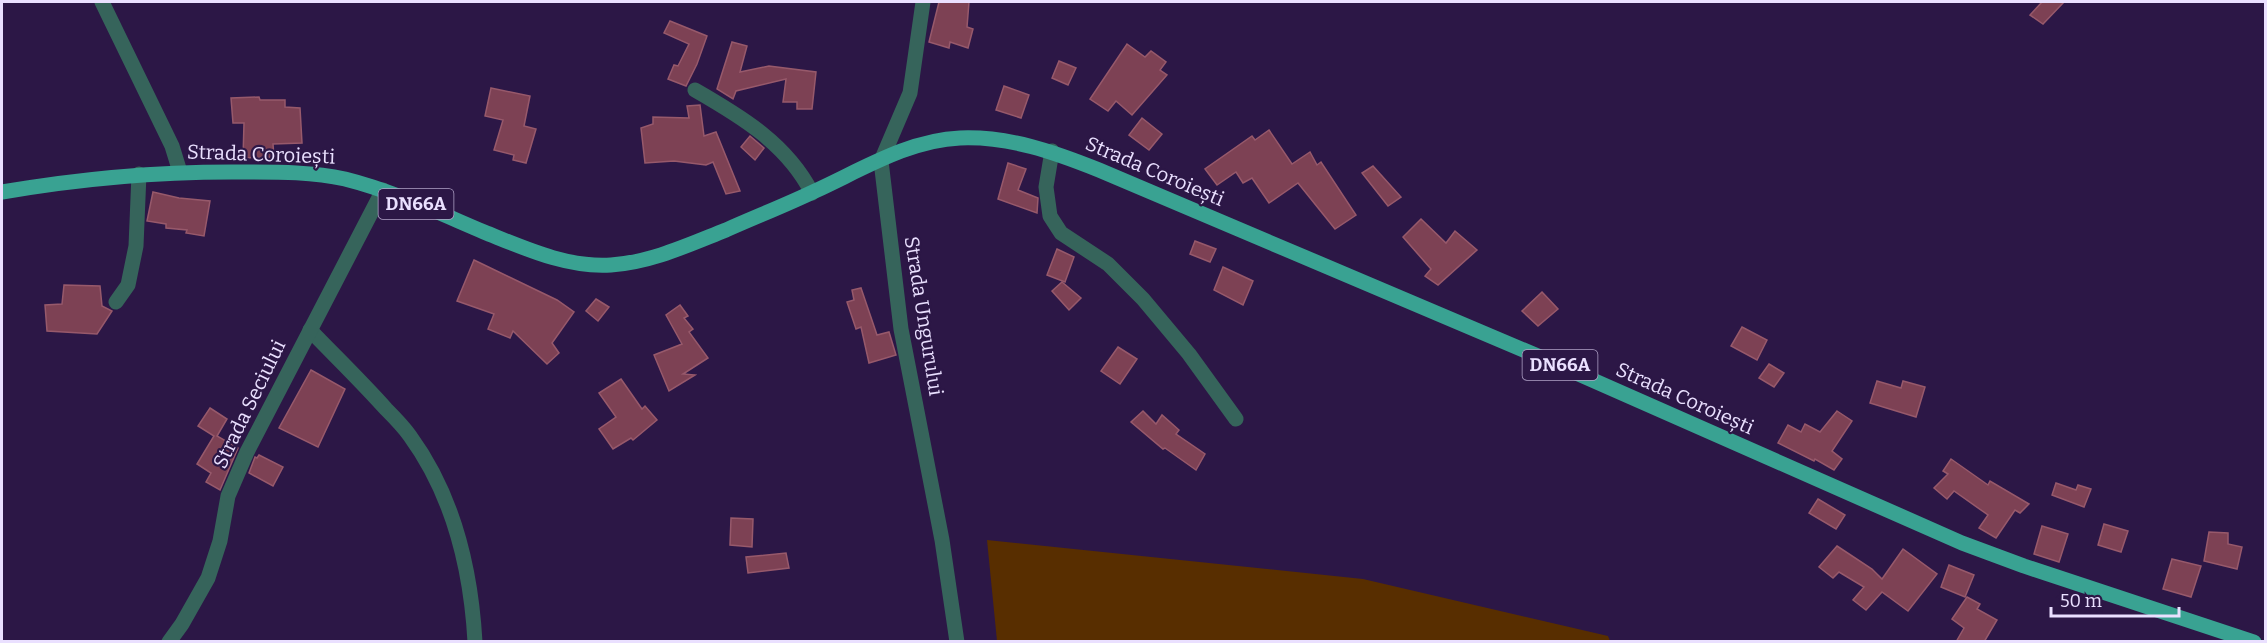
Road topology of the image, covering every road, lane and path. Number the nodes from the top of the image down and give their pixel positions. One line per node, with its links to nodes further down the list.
1 (102, 2): 6 (street)
2 (923, 2): 5 (street)
3 (695, 90): 10 (street)
4 (1052, 151): 5 (main road, Strada Coroiești / DN66A); 13 (street); 17 (main road, Strada Coroiești / DN66A)
5 (880, 161): 10 (main road, Strada Coroiești / DN66A); 16 (street, Strada Ungurului)
6 (180, 172): 7 (main road, Strada Coroiești / DN66A); 8 (main road, Strada Coroiești / DN66A)
7 (139, 174): 9 (main road, Strada Coroiești / DN66A); 11 (street)
8 (383, 190): 10 (main road, Strada Coroiești / DN66A); 12 (street, Strada Seciului)
9 (2, 192)
10 (813, 193)
11 (116, 302)
12 (310, 330): 14 (street, Strada Seciului); 15 (street)
13 (1236, 419)
14 (169, 642)
15 (475, 642)
16 (957, 642)
17 (2254, 642)

